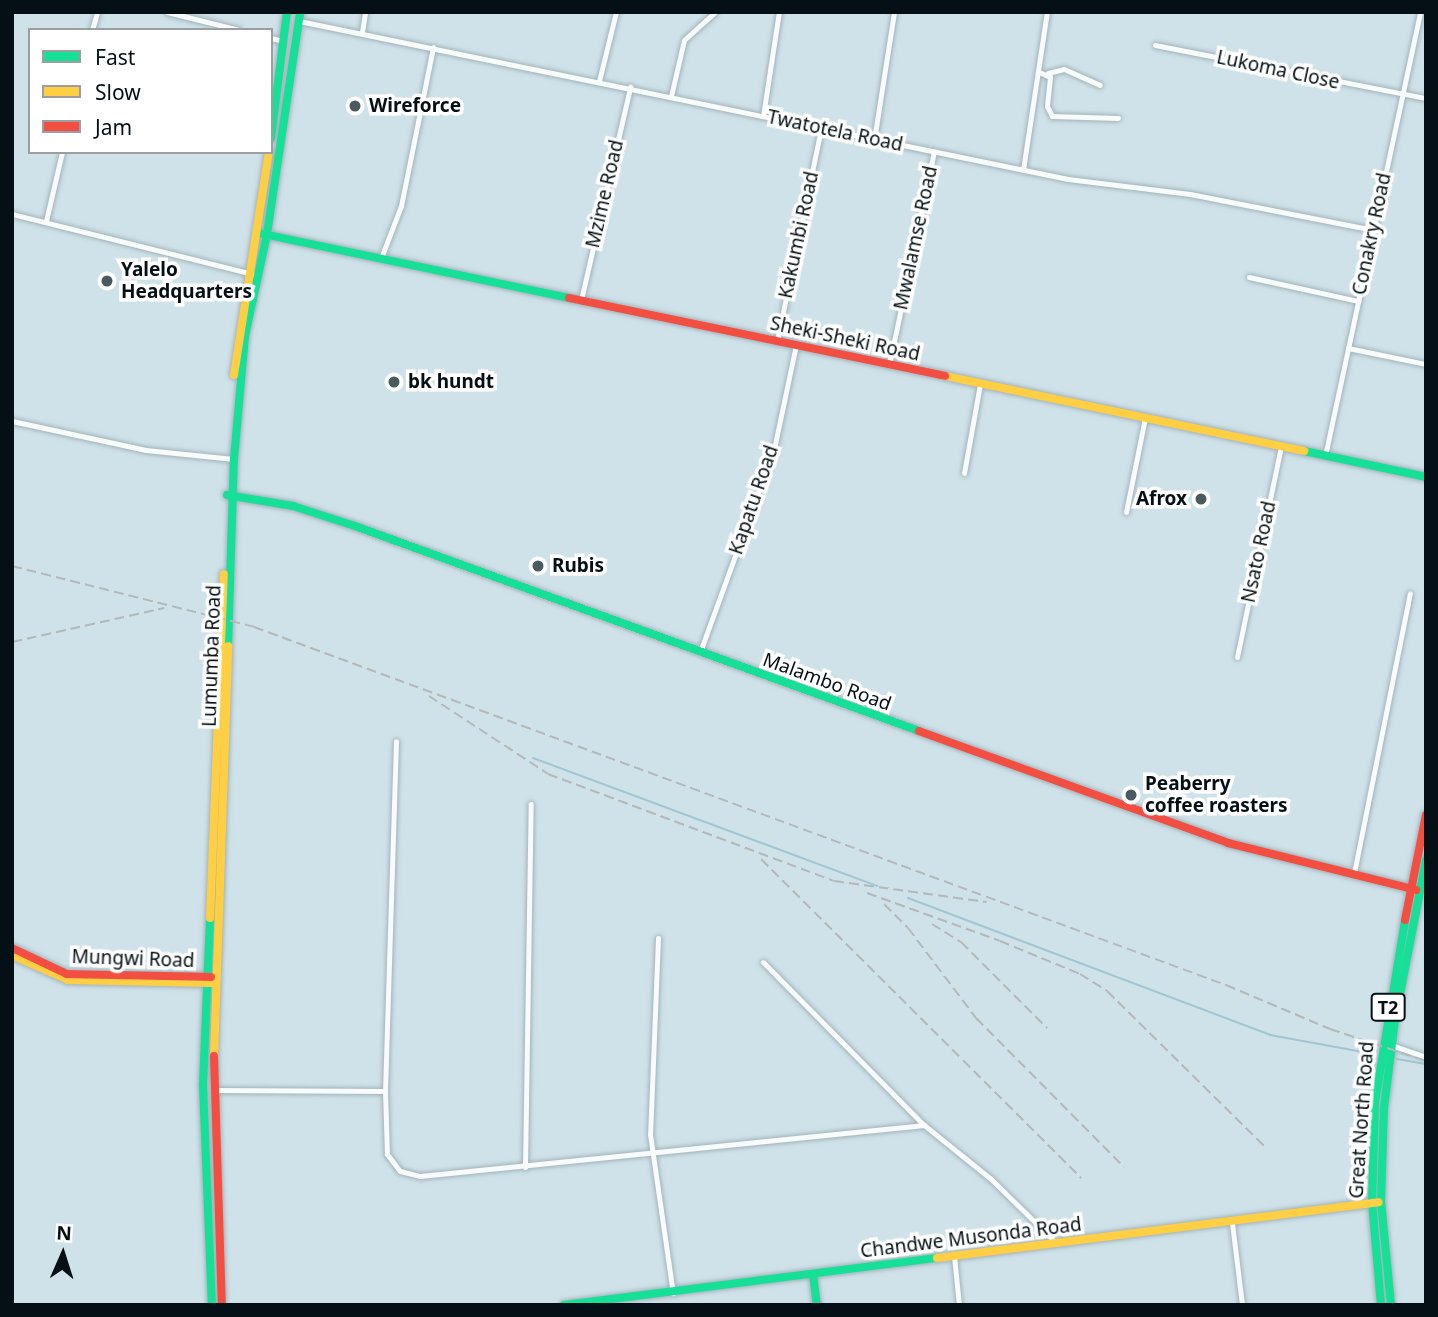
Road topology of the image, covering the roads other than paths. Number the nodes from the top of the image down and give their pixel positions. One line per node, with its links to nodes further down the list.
1 (167, 12): 11 (street)
2 (286, 12): 14 (street)
3 (365, 12): 12 (street)
4 (616, 12): 19 (street)
5 (715, 12): 22 (street)
6 (779, 12): 25 (street)
7 (894, 12): 29 (street)
8 (1047, 12): 17 (street)
9 (1420, 12): 23 (street, Conakry Road)
10 (300, 17): 12 (street, Twatotela Road); 37 (street, Lumumba Road)
11 (231, 28)
12 (362, 32): 16 (street, Twatotela Road)
13 (273, 38): 14 (street)
14 (283, 41): 27 (street)
15 (1155, 45): 23 (street, Lukoma Close)
16 (433, 47): 19 (street, Twatotela Road); 38 (street)
17 (1039, 72): 18 (street); 33 (street)
18 (1048, 73): 20 (street); 26 (street)
19 (599, 81): 21 (street, Twatotela Road)
20 (1100, 85)
21 (630, 88): 22 (street, Twatotela Road); 41 (street, Mzime Road)
22 (671, 96): 25 (street, Twatotela Road)
23 (1402, 96): 24 (street, Lukoma Close); 36 (street, Conakry Road)
24 (1426, 98)
25 (763, 116): 28 (street, Twatotela Road)
26 (1118, 118)
27 (273, 122)
28 (821, 129): 29 (street, Twatotela Road); 43 (street, Kakumbi Road)
29 (874, 140): 30 (street, Twatotela Road)
30 (934, 152): 33 (street, Twatotela Road); 47 (street, Mwalamse Road)
31 (62, 154): 35 (street)
32 (269, 154): 37 (street, Lumumba Road)
33 (1023, 170): 36 (street, Twatotela Road)
34 (12, 214): 35 (street)
35 (46, 221): 39 (street)
36 (1373, 230): 42 (street, Conakry Road)
37 (262, 234): 38 (street, Sheki-Sheki Road); 39 (street, Lumumba Road)
38 (381, 258): 41 (street, Sheki-Sheki Road)
39 (255, 274): 53 (street, Lumumba Road)
40 (1249, 277): 42 (street)
41 (581, 300): 43 (street, Sheki-Sheki Road)
42 (1358, 301): 45 (street, Conakry Road)
43 (778, 341): 44 (street, Sheki-Sheki Road)
44 (796, 345): 47 (street, Sheki-Sheki Road); 59 (street, Kapatu Road)
45 (1348, 348): 46 (street); 52 (street, Conakry Road)
46 (1426, 364)
47 (889, 365): 48 (street, Sheki-Sheki Road)
48 (980, 384): 49 (street, Sheki-Sheki Road); 54 (street)
49 (1145, 418): 51 (street, Sheki-Sheki Road); 57 (street)
50 (12, 421): 53 (street)
51 (1281, 447): 52 (street, Sheki-Sheki Road); 60 (street, Nsato Road)
52 (1325, 456): 55 (street, Sheki-Sheki Road)
53 (231, 459): 56 (street, Lumumba Road)
54 (964, 473)
55 (1426, 477)
56 (230, 495): 59 (street, Malambo Road); 71 (street, Lumumba Road)
57 (1126, 512)
58 (1410, 594): 65 (street)
59 (700, 652): 65 (street, Malambo Road)
60 (1237, 657)
61 (396, 741): 75 (street)
62 (531, 804): 78 (street)
63 (1426, 815): 66 (street, Great North Road / T2)
64 (1426, 860): 66 (street, Great North Road / T2)
65 (1354, 873): 66 (street, Malambo Road)
66 (1415, 889): 72 (street, Great North Road / T2); 79 (street, Great North Road / T2)
67 (658, 938): 77 (street)
68 (12, 948): 71 (street, Mungwi Road)
69 (12, 955): 71 (street, Mungwi Road)
70 (763, 962): 76 (street)
71 (213, 980): 74 (street, Lumumba Road); 85 (street, Lumumba Road)
72 (1391, 1045): 73 (street); 79 (street, Great North Road / T2)
73 (1426, 1057)
74 (214, 1090): 75 (street); 86 (street, Lumumba Road)
75 (385, 1091): 78 (street)
76 (924, 1125): 77 (street); 81 (street)
77 (656, 1155): 78 (street); 84 (street)
78 (525, 1167)
79 (1377, 1202): 80 (street, Chandwe Musonda Road); 91 (street, Great North Road / T2); 92 (street, Great North Road / T2)
80 (1232, 1223): 81 (street, Chandwe Musonda Road); 90 (street)
81 (1055, 1242): 82 (street, Chandwe Musonda Road)
82 (954, 1256): 83 (street, Chandwe Musonda Road); 89 (street)
83 (813, 1274): 84 (street, Chandwe Musonda Road); 88 (street)
84 (673, 1293): 87 (street, Chandwe Musonda Road)
85 (212, 1305)
86 (222, 1305)
87 (564, 1305)
88 (817, 1305)
89 (959, 1305)
90 (1242, 1305)
91 (1381, 1305)
92 (1391, 1305)

